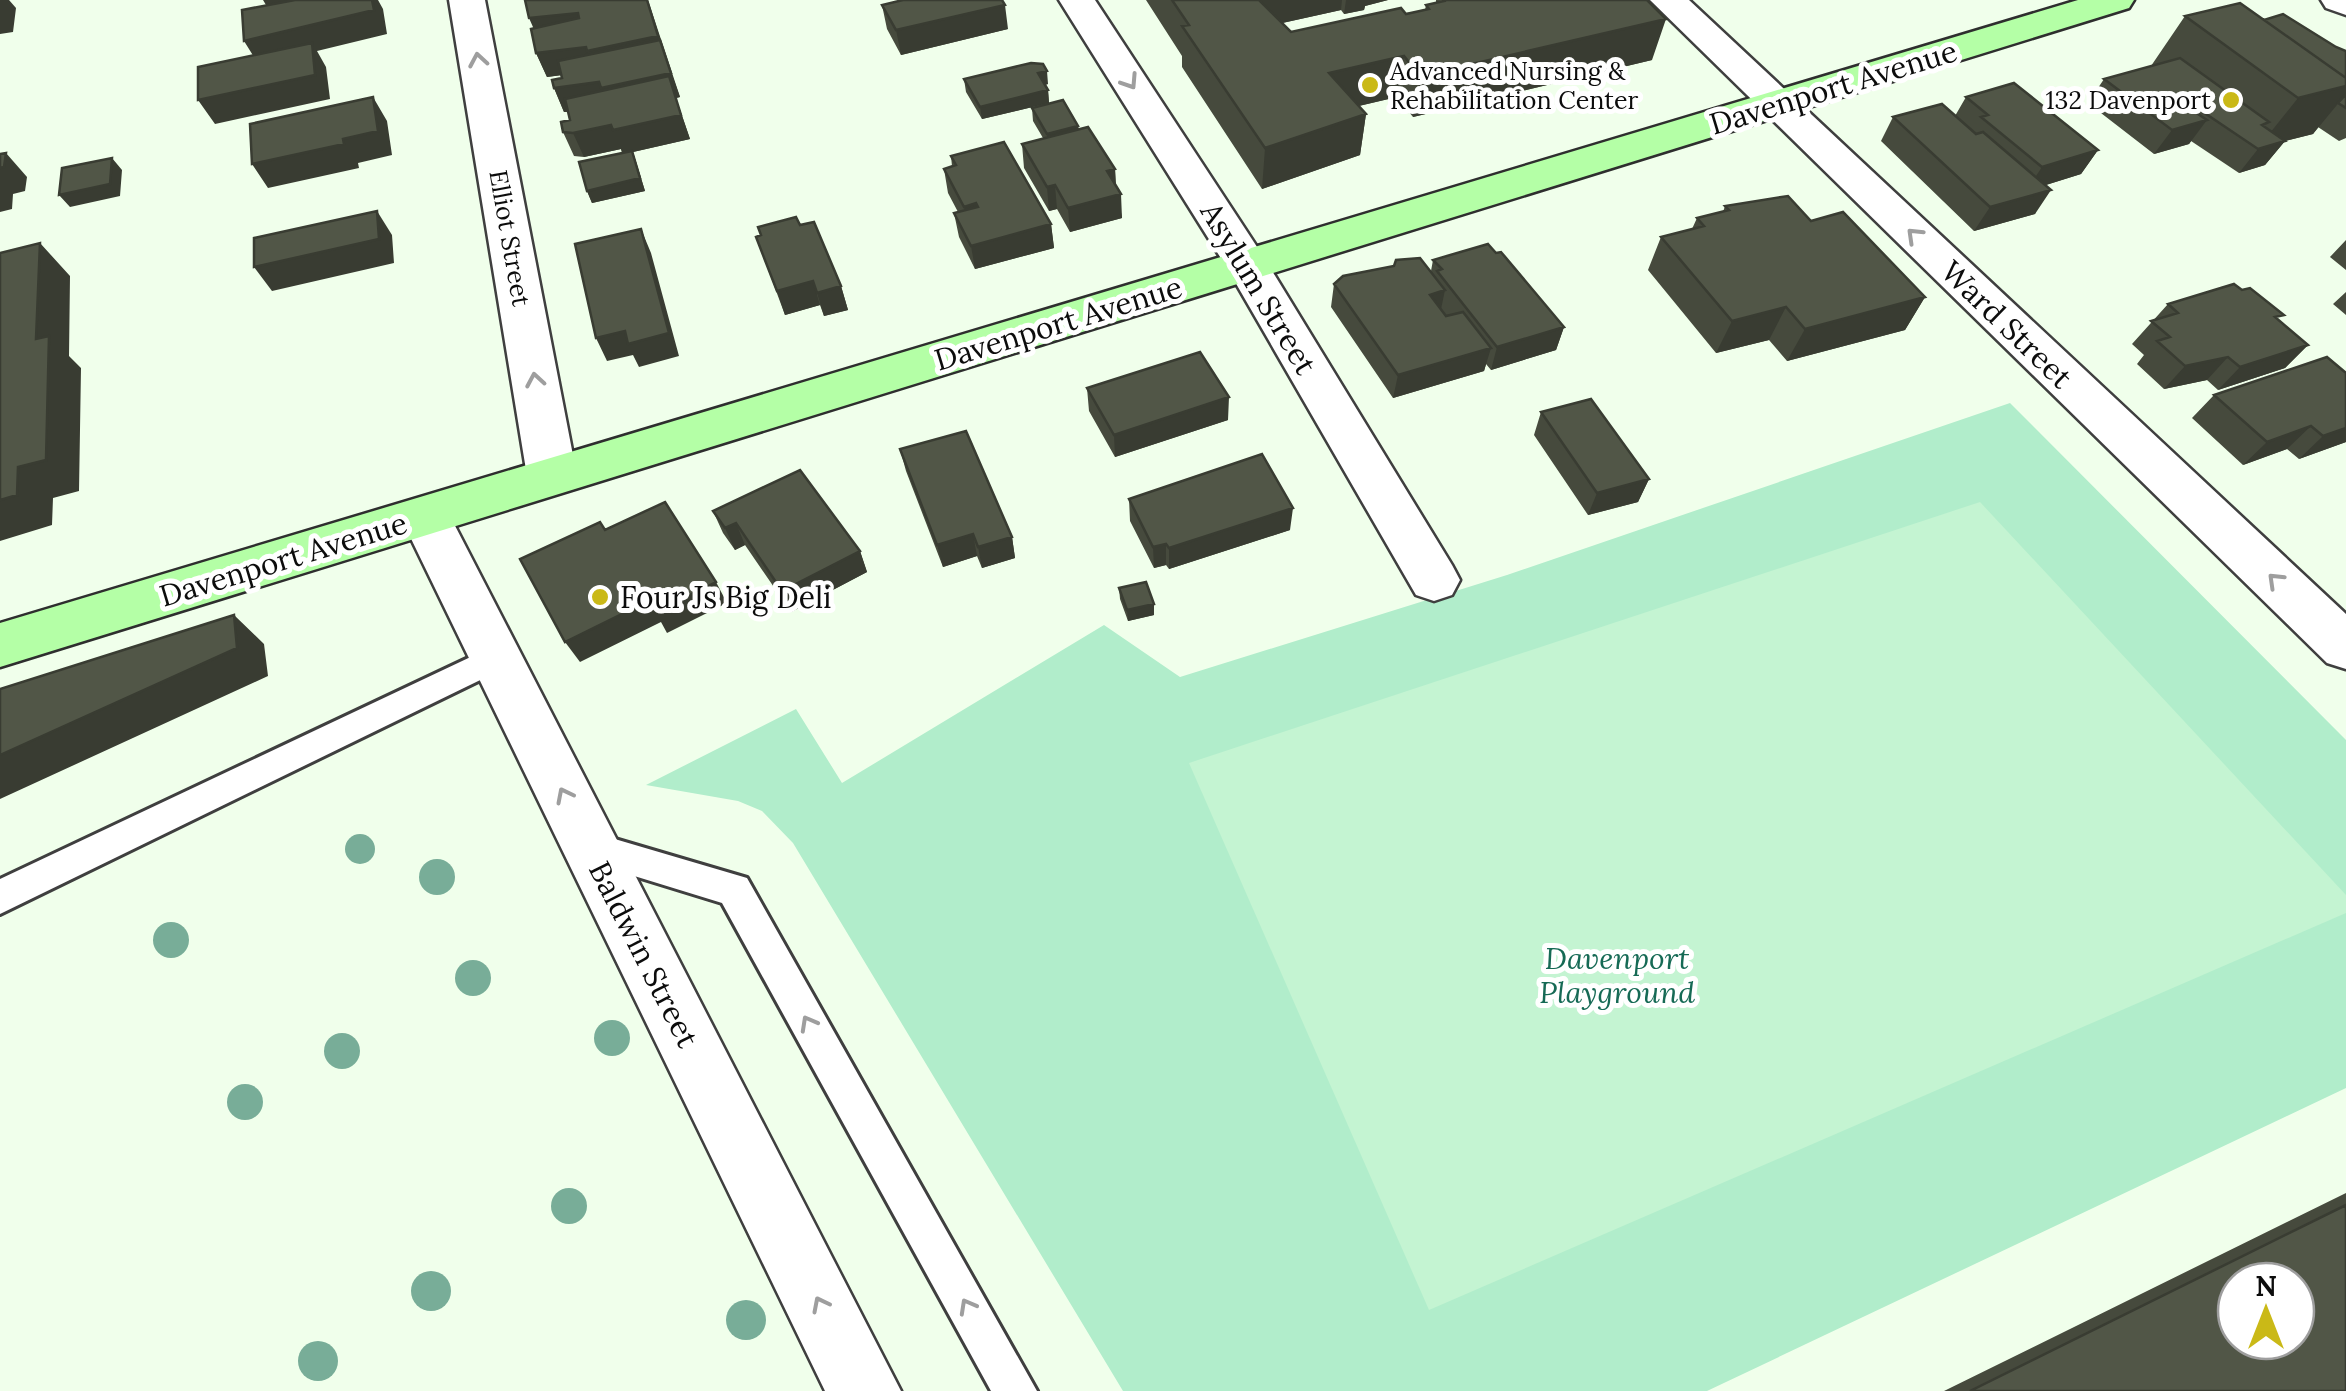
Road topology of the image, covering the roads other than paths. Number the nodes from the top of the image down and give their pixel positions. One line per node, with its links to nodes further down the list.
1 (467, 0): 9 (street, Elliot Street, one-way to 1)
2 (1077, 0): 8 (street, Asylum Street, one-way to 8)
3 (1668, 0): 7 (street, Ward Street)
4 (2116, 0): 7 (main road, Davenport Avenue)
5 (2340, 0): 6 (street)
6 (2346, 4)
7 (1776, 104): 8 (main road, Davenport Avenue); 13 (street, Ward Street, one-way to 7)
8 (1248, 266): 9 (main road, Davenport Avenue); 11 (street, Asylum Street)
9 (552, 476): 10 (main road, Davenport Avenue)
10 (425, 516): 12 (main road, Davenport Avenue); 14 (street, Baldwin Street)
11 (1434, 580)
12 (0, 644)
13 (2346, 648)
14 (496, 658): 15 (street, Baldwin Street, one-way to 14); 16 (lane)
15 (591, 848): 17 (street, Baldwin Street, one-way to 15); 18 (lane, one-way to 15)
16 (0, 897)
17 (864, 1391)
18 (1015, 1391)

